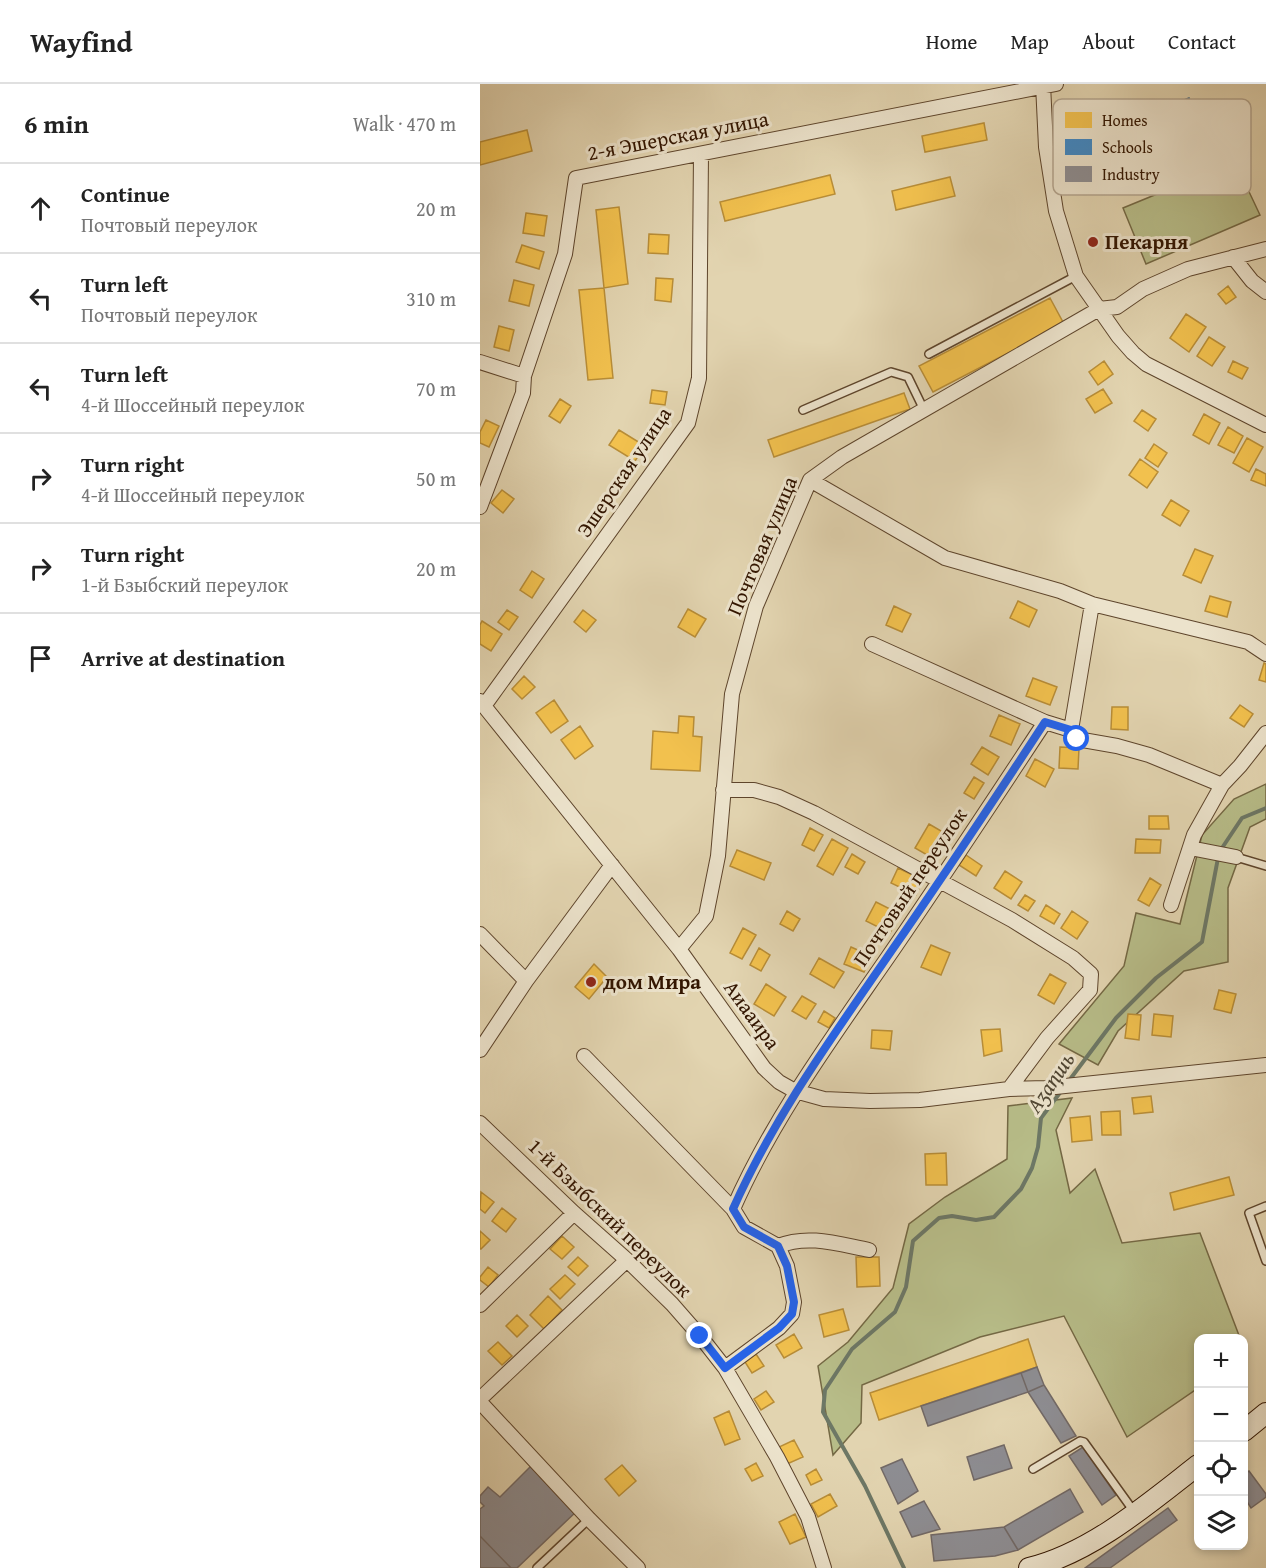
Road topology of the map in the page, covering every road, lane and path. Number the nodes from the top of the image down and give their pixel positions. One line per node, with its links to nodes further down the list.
1 (1048, 85): 2 (street, 2-я Эшерская улица); 3 (street)
2 (701, 154): 12 (street, 2-я Эшерская улица); 21 (street, Эшерская улица)
3 (1053, 189)
4 (1054, 195): 7 (street)
5 (1266, 249): 6 (street, Почтовая улица)
6 (1233, 257): 8 (street); 9 (street, Почтовая улица)
7 (1076, 276): 9 (street); 10 (lane)
8 (1266, 292)
9 (1099, 309): 14 (street, Почтовая улица); 15 (street)
10 (929, 354)
11 (480, 362): 12 (street)
12 (524, 376): 17 (street, 2-я Эшерская улица)
13 (803, 410): 14 (lane)
14 (924, 410): 16 (street, Почтовая улица)
15 (1266, 424)
16 (810, 480): 18 (street); 26 (street, Почтовая улица)
17 (480, 507)
18 (1092, 604): 20 (street); 23 (street)
19 (872, 644): 22 (street)
20 (1266, 654)
21 (482, 704): 29 (street, Аиааира)
22 (1045, 722): 23 (street); 31 (street, Почтовый переулок)
23 (1071, 730): 25 (street)
24 (1266, 734): 25 (street)
25 (1222, 785): 27 (street)
26 (723, 790): 31 (street); 34 (street, Почтовая улица)
27 (1190, 848): 28 (street); 32 (street)
28 (1236, 857): 30 (lane)
29 (612, 865): 34 (street, Аиааира); 35 (street)
30 (1266, 866)
31 (941, 880): 39 (street); 40 (street, Почтовый переулок)
32 (1171, 905)
33 (480, 934): 35 (street)
34 (679, 950): 40 (street, Аиааира)
35 (526, 981): 36 (street)
36 (480, 1050)
37 (584, 1056): 43 (street)
38 (1266, 1065): 39 (street, Аиааира)
39 (1009, 1089): 40 (street, Аиааира)
40 (795, 1091): 43 (street, Почтовый переулок)
41 (480, 1123): 44 (street, 1-й Бзыбский переулок)
42 (1266, 1206): 48 (lane)
43 (733, 1209): 45 (street)
44 (574, 1213): 47 (street, 1-й Бзыбский переулок); 49 (street)
45 (778, 1246): 46 (street); 50 (street)
46 (869, 1250)
47 (627, 1260): 50 (street, 1-й Бзыбский переулок); 51 (street)
48 (1266, 1261)
49 (480, 1305)
50 (725, 1368): 60 (street, 1-й Бзыбский переулок)
51 (480, 1400): 57 (street)
52 (1266, 1413): 53 (main road)
53 (1248, 1428)
54 (1194, 1468): 56 (main road)
55 (1033, 1469): 56 (lane)
56 (1135, 1513): 61 (main road)
57 (589, 1519): 58 (lane); 59 (street)
58 (537, 1568)
59 (638, 1568)
60 (824, 1568)
61 (1029, 1568)

